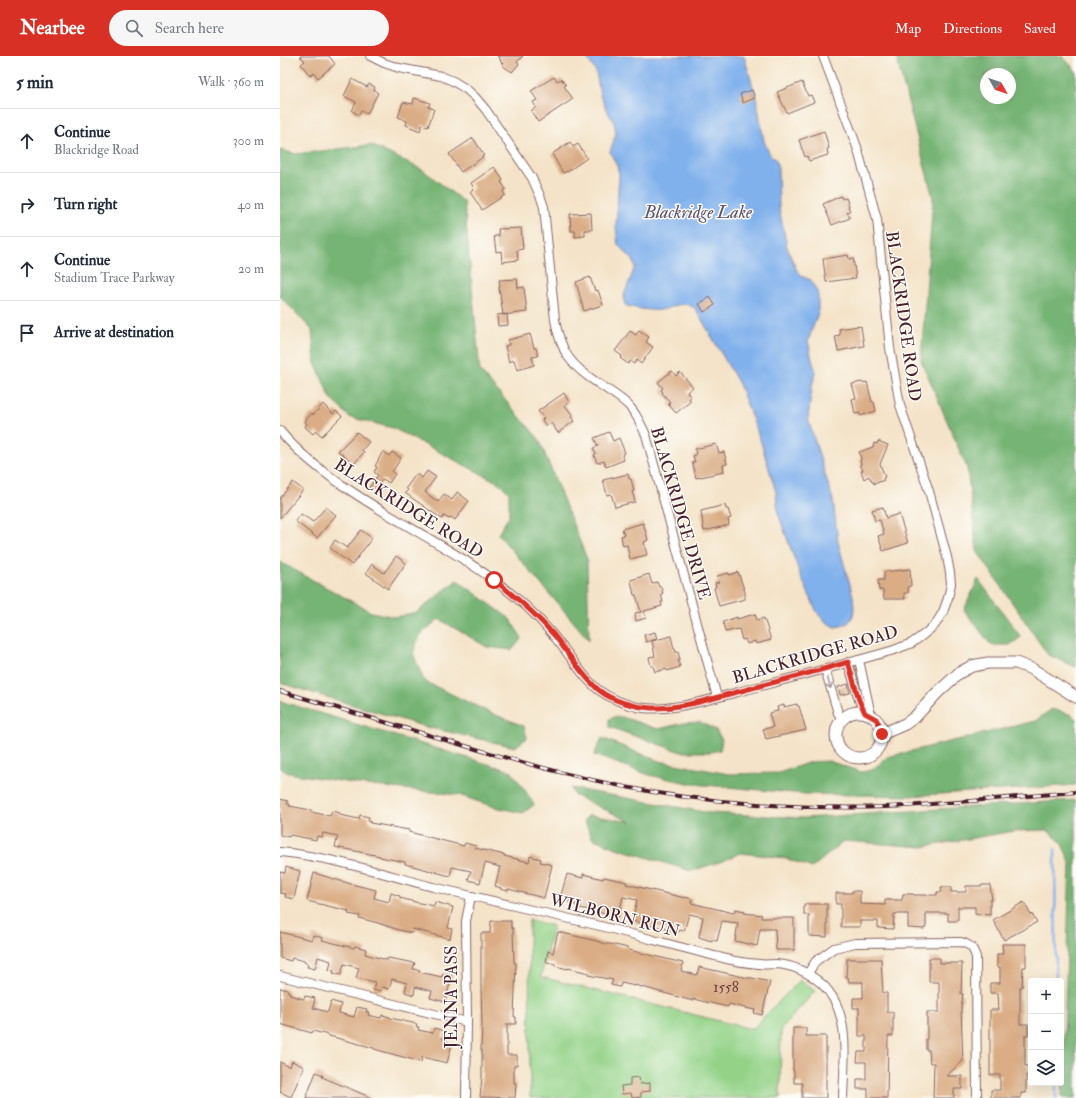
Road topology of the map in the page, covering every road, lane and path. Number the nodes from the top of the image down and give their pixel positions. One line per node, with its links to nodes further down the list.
1 (370, 56): 7 (street, BLACKRIDGE DRIVE)
2 (823, 56): 4 (street, BLACKRIDGE ROAD)
3 (280, 431): 7 (street, BLACKRIDGE ROAD)
4 (859, 660): 5 (street, BLACKRIDGE ROAD); 9 (street)
5 (848, 662): 6 (street, BLACKRIDGE ROAD); 9 (street)
6 (825, 669): 7 (street, BLACKRIDGE ROAD); 10 (street, one-way to 10)
7 (717, 697)
8 (1076, 697): 11 (street)
9 (868, 714): 10 (street); 11 (street)
10 (842, 719): 11 (street)
11 (882, 734)
12 (280, 852): 13 (street, WILBORN RUN)
13 (471, 896): 14 (street, WILBORN RUN); 16 (street, JENNA PASS)
14 (808, 973): 18 (street, WILBORN RUN); 19 (street)
15 (280, 976): 16 (street)
16 (467, 1022): 17 (street, JENNA PASS)
17 (466, 1098)
18 (843, 1098)
19 (977, 1098)

